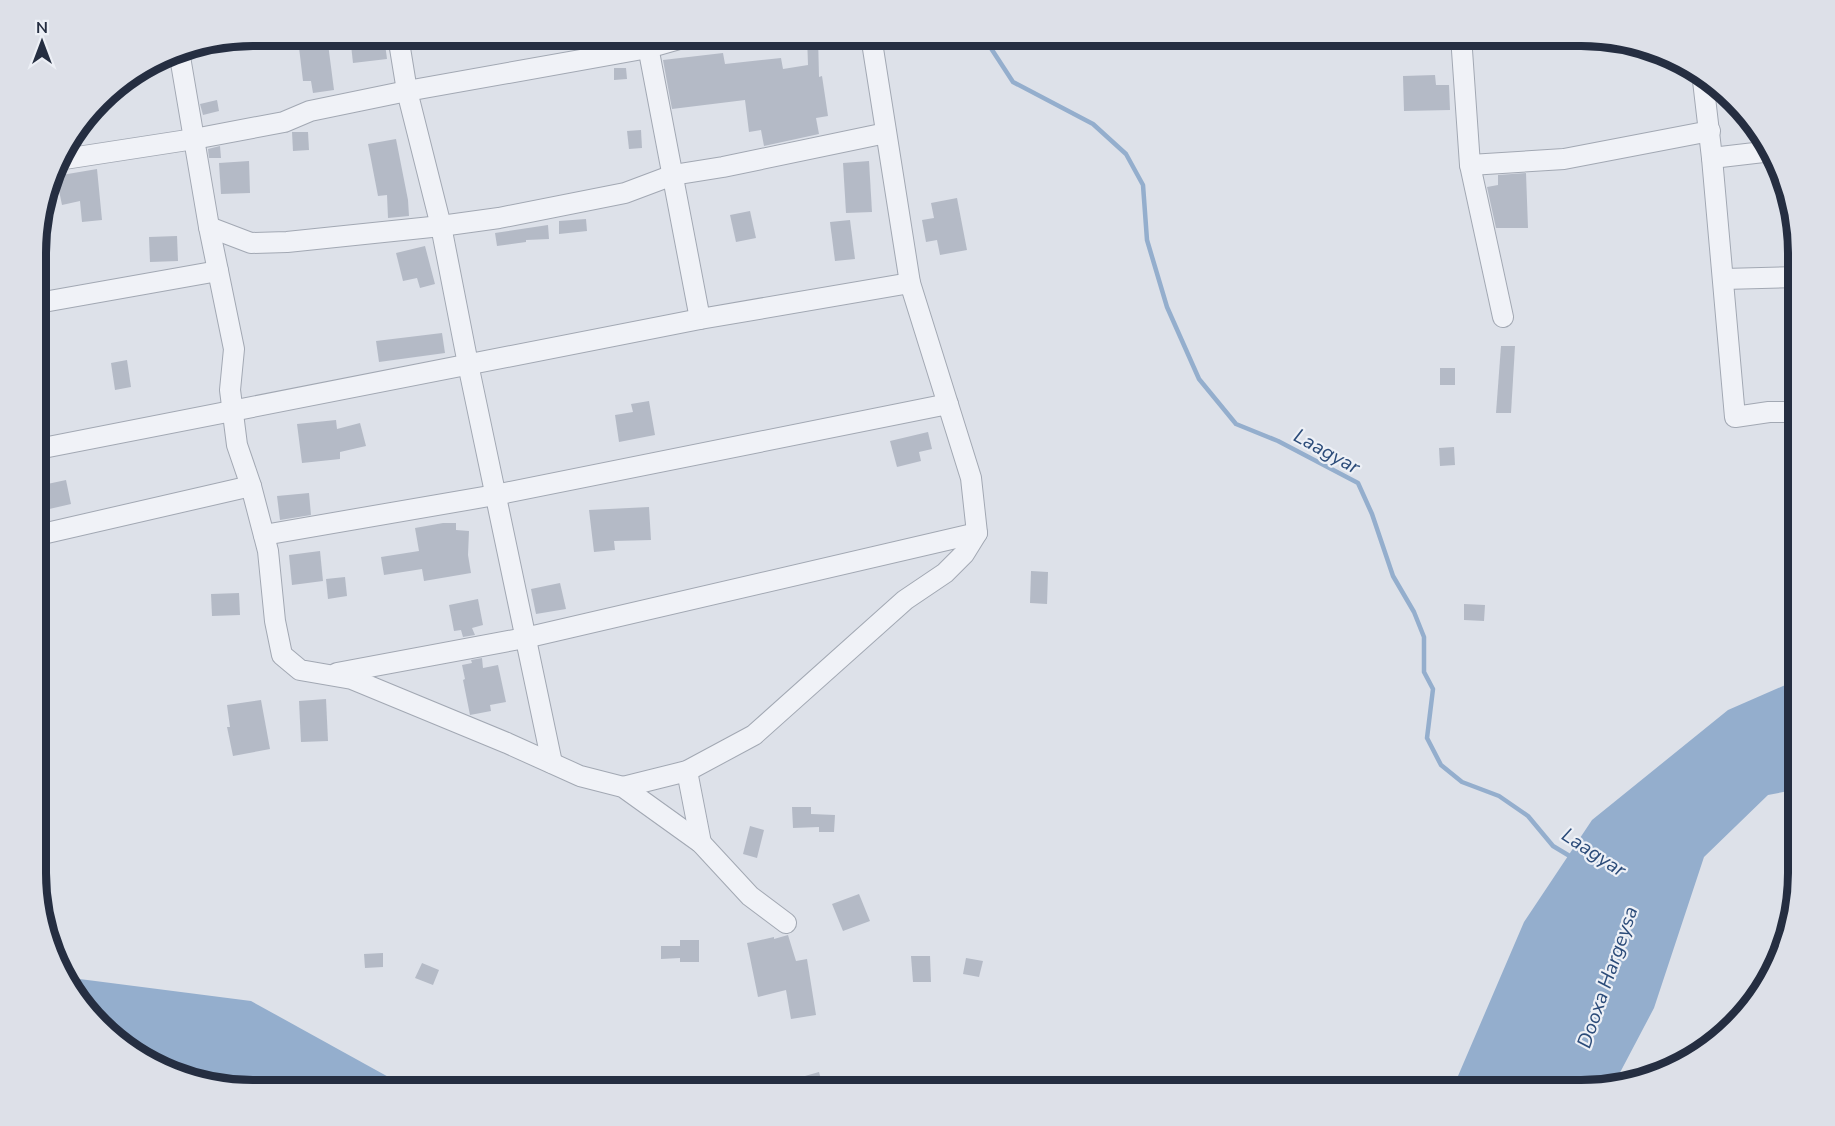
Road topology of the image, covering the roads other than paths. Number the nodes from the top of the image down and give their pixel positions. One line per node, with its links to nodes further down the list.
1 (399, 46): 8 (street)
2 (627, 46): 8 (street)
3 (648, 46): 16 (street)
4 (873, 46): 10 (street)
5 (1462, 46): 15 (street)
6 (181, 60): 11 (street)
7 (1704, 86): 9 (street)
8 (406, 91): 11 (street); 17 (street)
9 (1710, 131): 14 (street); 15 (street)
10 (886, 133): 16 (street); 22 (street)
11 (194, 139): 13 (street); 18 (street)
12 (1762, 152): 14 (street)
13 (70, 158)
14 (1712, 158): 21 (street)
15 (1470, 165): 24 (street)
16 (673, 175): 17 (street); 25 (street)
17 (441, 226): 18 (street); 26 (street)
18 (209, 227): 19 (street)
19 (218, 271): 23 (street); 28 (street)
20 (1788, 277): 21 (street)
21 (1724, 279): 29 (street)
22 (910, 283): 25 (street); 27 (street)
23 (46, 302)
24 (1503, 317)
25 (700, 319): 26 (street)
26 (468, 364): 28 (street); 32 (street)
27 (948, 404): 32 (street); 34 (street)
28 (232, 410): 30 (street); 31 (street)
29 (1788, 412)
30 (46, 447)
31 (251, 486): 33 (street); 35 (street)
32 (495, 495): 35 (street); 36 (street)
33 (46, 533)
34 (977, 533): 36 (street); 39 (street)
35 (264, 535): 37 (street)
36 (525, 638): 37 (street); 38 (street)
37 (329, 675): 38 (street)
38 (552, 763): 40 (street)
39 (687, 771): 40 (street); 41 (street)
40 (623, 787): 41 (street)
41 (701, 843): 42 (street)
42 (786, 923)

